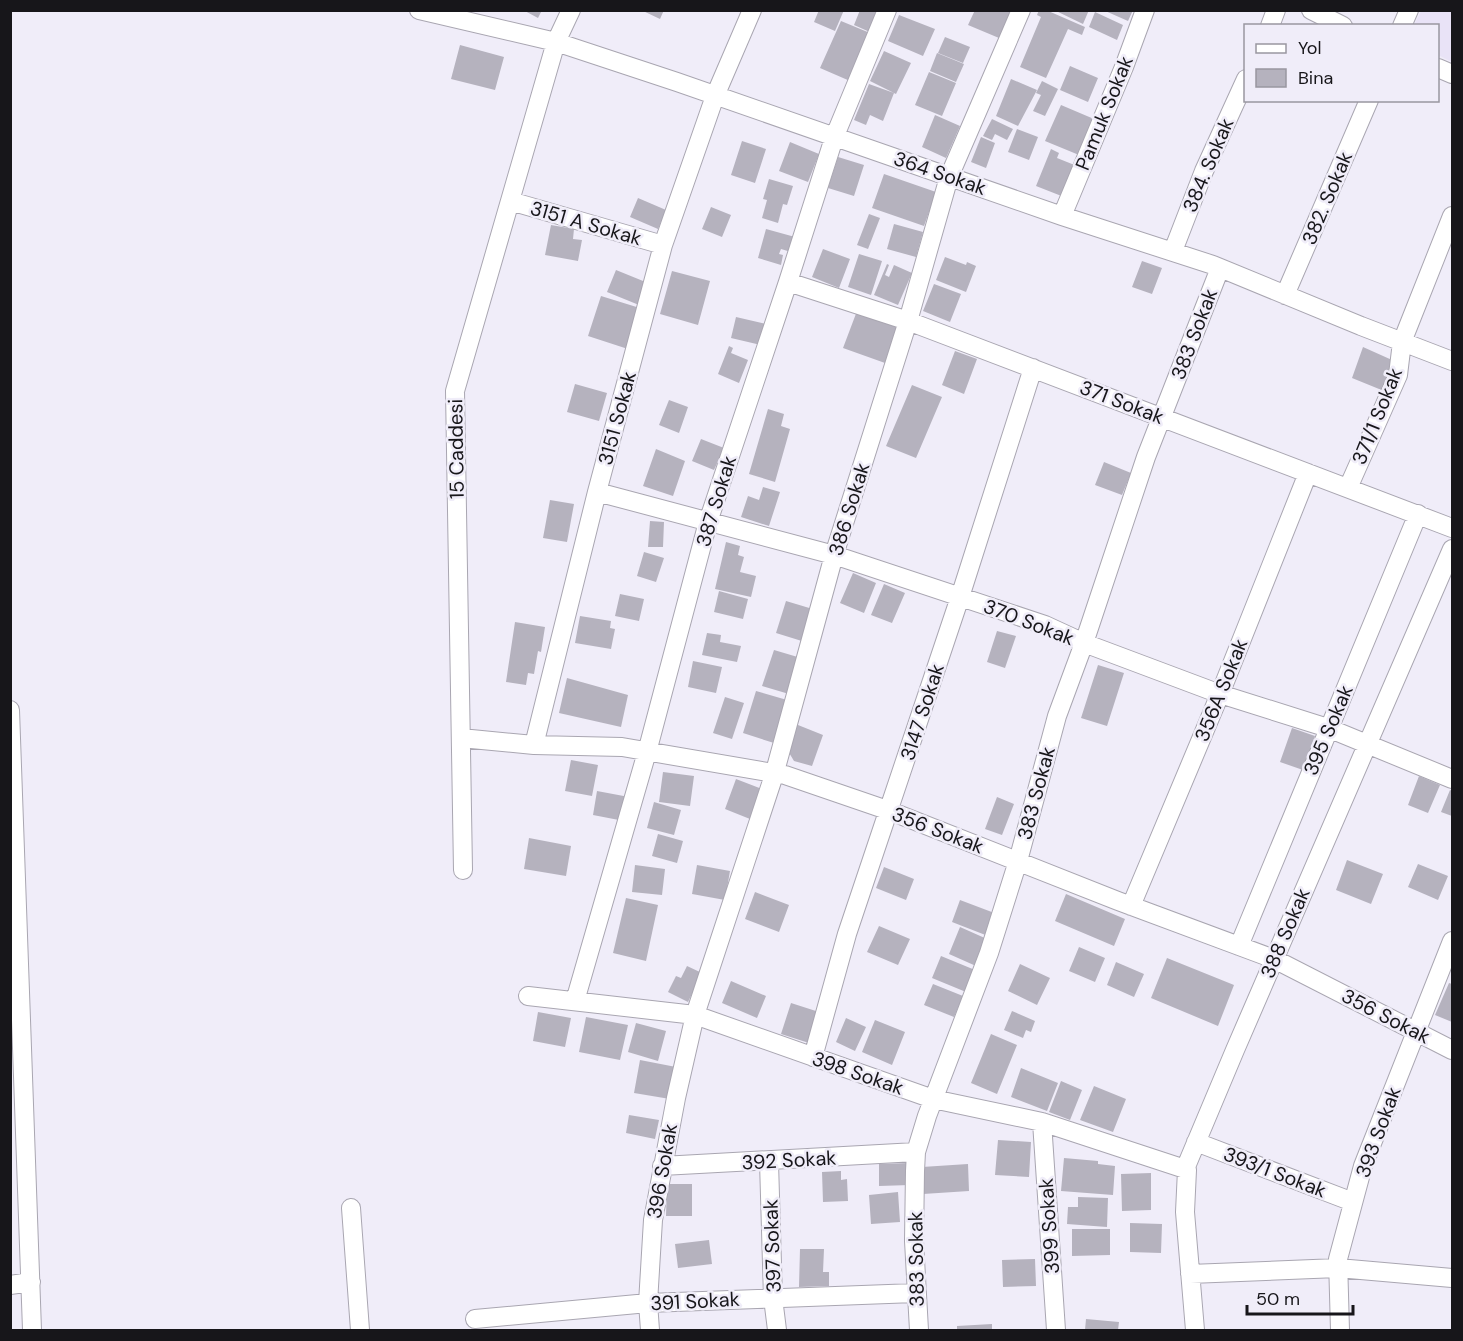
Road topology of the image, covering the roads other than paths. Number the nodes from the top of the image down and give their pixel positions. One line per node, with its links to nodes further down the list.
1 (419, 10): 11 (street, 364 Sokak)
2 (571, 10): 11 (street, 15 Caddesi)
3 (752, 10): 13 (street, 3151 Sokak)
4 (886, 10): 15 (street, 387 Sokak)
5 (1021, 10): 16 (street, 386 Sokak)
6 (1145, 10): 18 (street, Pamuk Sokak)
7 (1311, 10): 9 (street)
8 (1409, 10): 10 (street)
9 (1339, 24)
10 (1403, 24)
11 (556, 42): 13 (street, 364 Sokak); 17 (street, 15 Caddesi)
12 (1244, 81): 21 (street, 384. Sokak)
13 (715, 96): 15 (street, 364 Sokak); 20 (street, 3151 Sokak)
14 (1368, 102): 24 (street, 382. Sokak)
15 (834, 138): 16 (street, 364 Sokak); 23 (street, 387 Sokak)
16 (949, 177): 18 (street, 364 Sokak); 25 (street, 386 Sokak)
17 (510, 201): 20 (street, 3151 A Sokak); 43 (street, 15 Caddesi)
18 (1062, 216): 21 (street, 364 Sokak)
19 (1452, 216): 26 (street, 371/1 Sokak)
20 (663, 245): 32 (street, 3151 Sokak)
21 (1173, 251): 22 (street, 364 Sokak)
22 (1220, 268): 24 (street, 364 Sokak); 29 (street, 383 Sokak)
23 (789, 282): 25 (street, 371 Sokak); 34 (street, 387 Sokak)
24 (1285, 295): 26 (street, 364 Sokak)
25 (908, 321): 28 (street, 371 Sokak); 37 (street, 386 Sokak)
26 (1402, 342): 27 (street, 364 Sokak); 31 (street, 371/1 Sokak)
27 (1452, 361)
28 (1033, 368): 29 (street, 371 Sokak); 38 (street, 3147 Sokak)
29 (1162, 417): 30 (street, 371 Sokak); 39 (street, 383 Sokak)
30 (1308, 473): 31 (street, 371 Sokak); 40 (street, 356A Sokak)
31 (1348, 488): 33 (street, 371 Sokak)
32 (597, 492): 34 (street, 370 Sokak); 45 (street, 3151 Sokak)
33 (1418, 514): 35 (street, 371 Sokak); 42 (street, 395 Sokak)
34 (708, 522): 37 (street, 370 Sokak); 46 (street, 387 Sokak)
35 (1452, 528)
36 (1452, 549): 44 (street, 388 Sokak)
37 (834, 555): 38 (street, 370 Sokak); 47 (street, 386 Sokak)
38 (960, 597): 39 (street, 370 Sokak); 49 (street, 3147 Sokak)
39 (1084, 643): 40 (street, 370 Sokak); 50 (street, 383 Sokak)
40 (1220, 694): 42 (street, 370 Sokak); 52 (street, 356A Sokak)
41 (10, 710): 56 (street)
42 (1328, 729): 44 (street, 370 Sokak); 54 (street, 395 Sokak)
43 (461, 738): 45 (street, 356 Sokak); 51 (street, 15 Caddesi)
44 (1368, 744): 48 (street, 370 Sokak); 55 (street, 388 Sokak)
45 (534, 745): 46 (street, 356 Sokak)
46 (647, 752): 47 (street, 356 Sokak); 58 (street, 387 Sokak)
47 (774, 775): 49 (street, 356 Sokak); 59 (street, 386 Sokak)
48 (1452, 779)
49 (890, 811): 50 (street, 356 Sokak); 62 (street, 3147 Sokak)
50 (1017, 861): 52 (street, 356 Sokak); 63 (street, 383 Sokak)
51 (463, 870)
52 (1131, 906): 54 (street, 356 Sokak)
53 (1452, 940): 60 (street, 393 Sokak)
54 (1239, 946): 55 (street, 356 Sokak)
55 (1274, 959): 60 (street, 356 Sokak); 65 (street, 388 Sokak)
56 (16, 963): 75 (street)
57 (528, 996): 58 (street, 398 Sokak)
58 (575, 1002): 59 (street, 398 Sokak)
59 (696, 1014): 62 (street, 398 Sokak); 68 (street, 396 Sokak)
60 (1416, 1033): 61 (street, 356 Sokak); 70 (street, 393 Sokak)
61 (1452, 1050)
62 (813, 1057): 63 (street, 398 Sokak)
63 (933, 1099): 64 (street, 398 Sokak); 66 (street, 383 Sokak)
64 (1042, 1122): 69 (street, 398 Sokak); 86 (street, 399 Sokak)
65 (1196, 1142): 69 (street, 388 Sokak); 70 (street, 393/1 Sokak)
66 (916, 1152): 67 (street, 392 Sokak); 77 (street, 383 Sokak)
67 (769, 1162): 68 (street, 392 Sokak); 78 (street, 397 Sokak)
68 (662, 1166): 79 (street, 396 Sokak)
69 (1185, 1169): 73 (street, 388 Sokak)
70 (1353, 1202): 72 (street, 393 Sokak)
71 (351, 1208): 82 (street)
72 (1338, 1268): 73 (street); 74 (street); 88 (street, 393 Sokak)
73 (1190, 1274): 87 (street, 388 Sokak)
74 (1452, 1278)
75 (31, 1282): 76 (street); 81 (street)
76 (10, 1285)
77 (915, 1293): 78 (street, 391 Sokak); 85 (street, 383 Sokak)
78 (773, 1298): 79 (street, 391 Sokak); 84 (street, 397 Sokak)
79 (648, 1303): 80 (street, 391 Sokak); 83 (street, 396 Sokak)
80 (475, 1319)
81 (32, 1330)
82 (360, 1330)
83 (650, 1330)
84 (777, 1330)
85 (919, 1330)
86 (1056, 1330)
87 (1195, 1330)
88 (1340, 1330)

